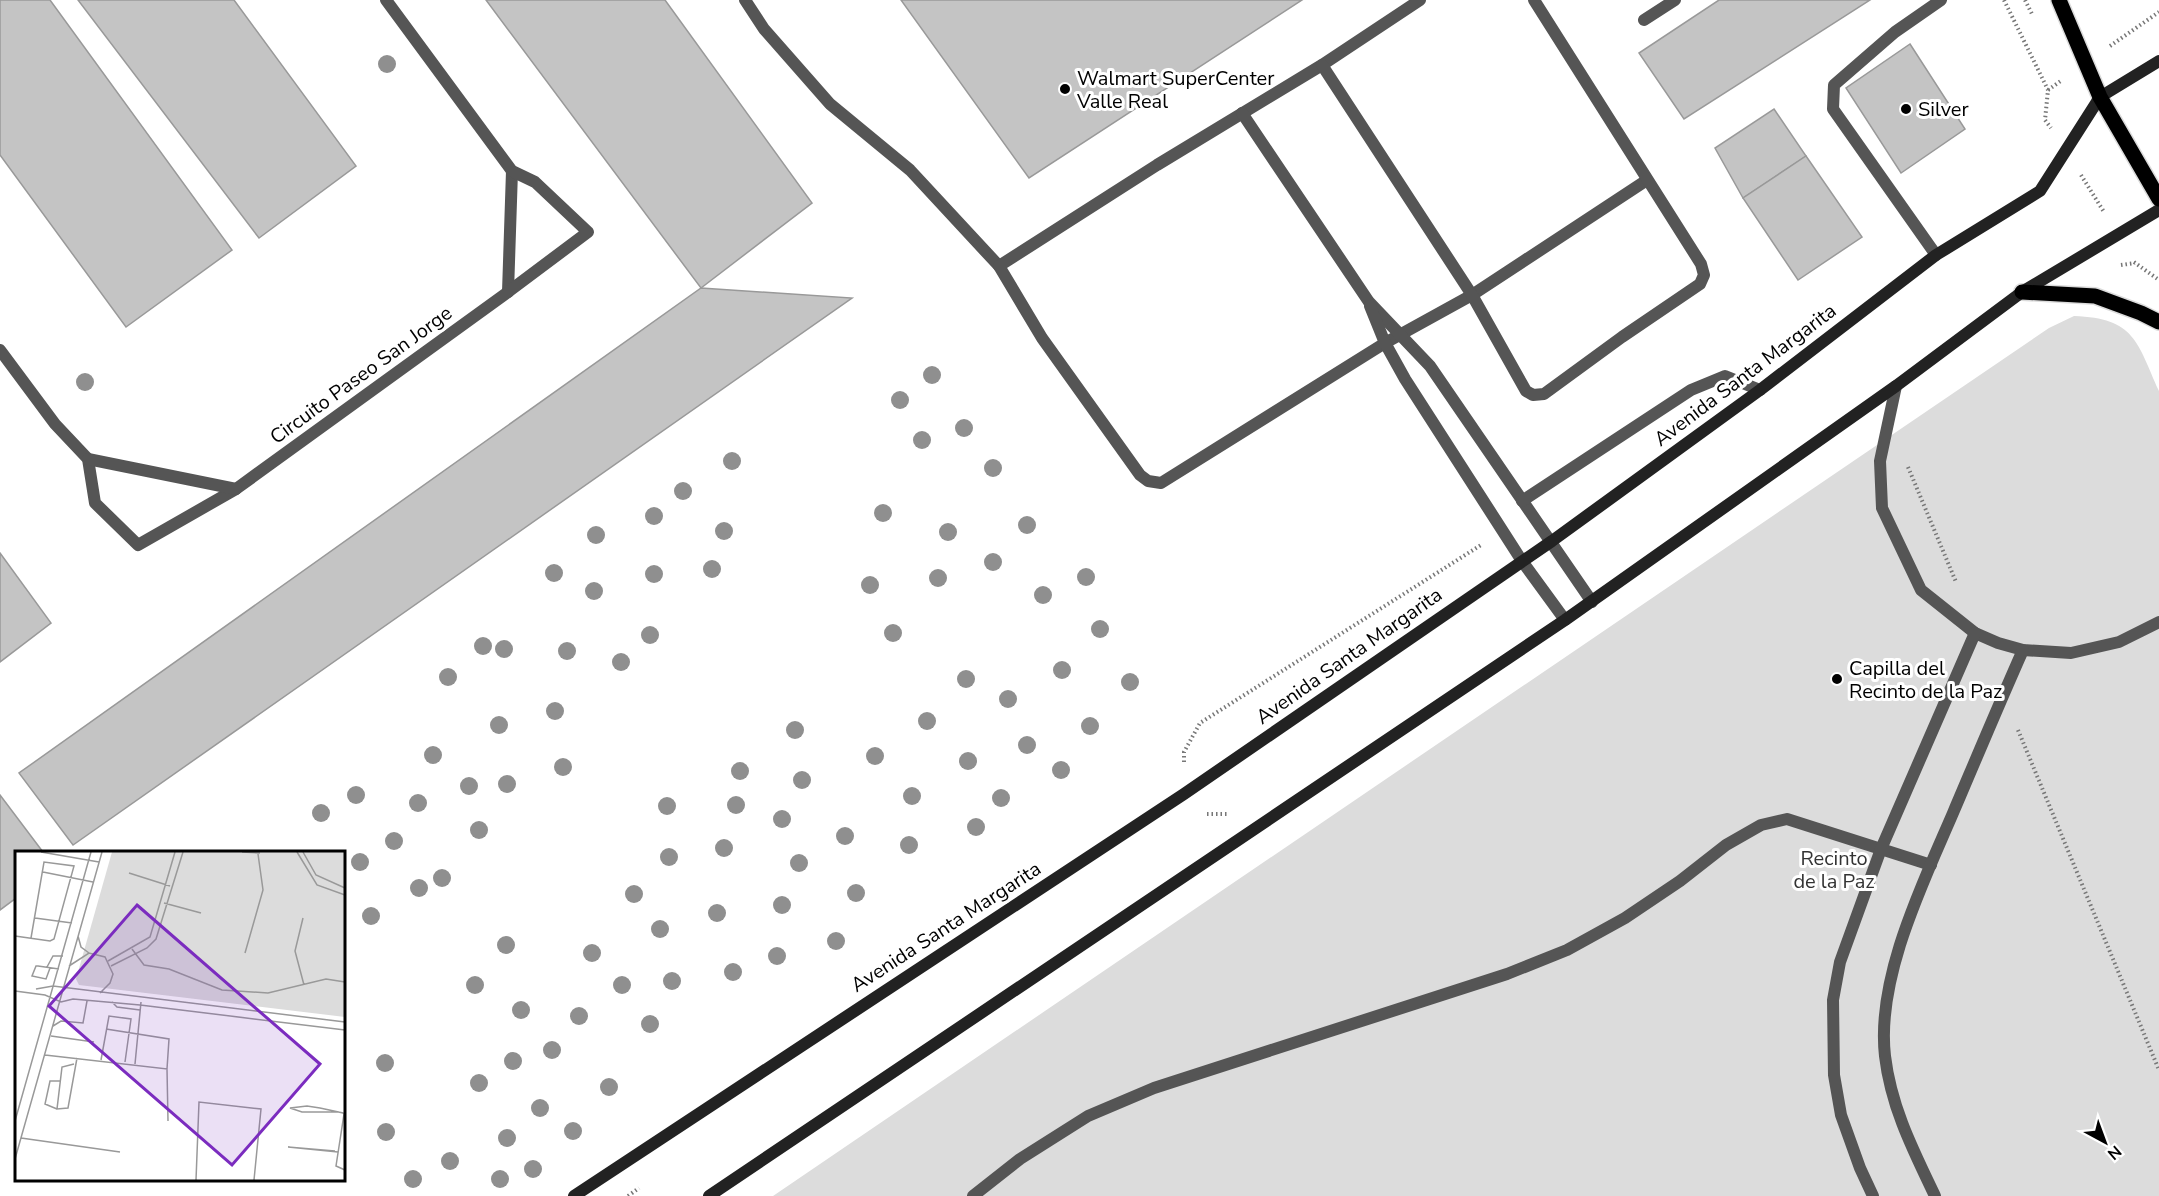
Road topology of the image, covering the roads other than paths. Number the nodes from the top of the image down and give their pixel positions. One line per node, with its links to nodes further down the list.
1 (386, 0): 13 (street, Circuito Paseo San Jorge)
2 (745, 0): 18 (street)
3 (1420, 0): 10 (street)
4 (1534, 0): 14 (street)
5 (1675, 0): 8 (street)
6 (1941, 0): 17 (street)
7 (2059, 0): 11 (main road)
8 (1644, 20)
9 (2159, 61): 11 (main road)
10 (1322, 66): 12 (street); 21 (street)
11 (2100, 97): 15 (main road); 17 (main road, Avenida Santa Margarita)
12 (1242, 113): 18 (street); 22 (street)
13 (512, 171): 19 (street); 19 (street, Circuito Paseo San Jorge)
14 (1647, 180): 21 (street); 21 (street)
15 (2159, 199)
16 (2159, 210): 20 (main road)
17 (1936, 255): 28 (main road, Avenida Santa Margarita)
18 (999, 266): 25 (street)
19 (508, 292): 30 (street, Circuito Paseo San Jorge)
20 (2022, 292): 23 (main road); 27 (main road)
21 (1472, 295): 24 (street)
22 (1369, 302): 24 (street); 25 (street)
23 (2159, 322)
24 (1401, 334): 25 (street); 31 (street)
25 (1386, 343): 33 (street)
26 (0, 350): 29 (street)
27 (1896, 386): 34 (main road); 37 (street)
28 (1760, 390): 31 (street); 32 (main road, Avenida Santa Margarita)
29 (88, 459): 30 (street); 30 (street, Circuito Paseo San Jorge)
30 (236, 489)
31 (1522, 501): 32 (street)
32 (1552, 541): 33 (main road, Avenida Santa Margarita); 34 (street)
33 (1522, 561): 35 (street); 41 (main road, Avenida Santa Margarita)
34 (1592, 602): 35 (main road)
35 (1565, 620): 42 (main road)
36 (2159, 622): 38 (street)
37 (1975, 633): 38 (street); 39 (street)
38 (2023, 650): 40 (street)
39 (1881, 849): 40 (street); 43 (street); 44 (street)
40 (1931, 865): 45 (street)
41 (574, 1196)
42 (709, 1196)
43 (973, 1196)
44 (1873, 1196)
45 (1935, 1196)

